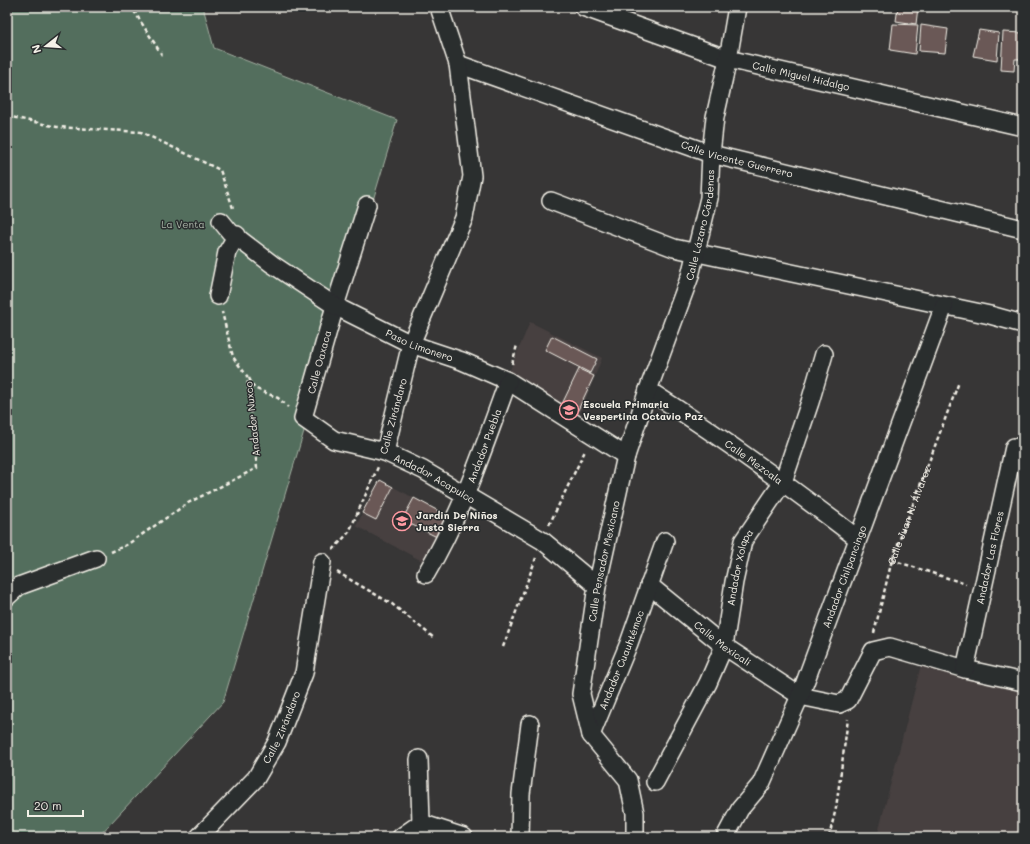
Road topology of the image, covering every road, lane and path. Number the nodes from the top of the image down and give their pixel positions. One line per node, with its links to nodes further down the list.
1 (106, 7): 5 (path)
2 (438, 7): 7 (street, Calle Zirándaro)
3 (583, 7): 6 (street, Calle Miguel Hidalgo)
4 (737, 7): 6 (street, Calle Lázaro Cárdenas)
5 (162, 55)
6 (728, 59): 9 (street, Calle Miguel Hidalgo); 10 (street, Calle Lázaro Cárdenas)
7 (458, 64): 10 (street, Calle Vicente Guerrero); 21 (street, Calle Zirándaro)
8 (7, 116): 13 (path)
9 (1023, 127)
10 (711, 154): 14 (street, Calle Vicente Guerrero); 16 (street, Calle Lázaro Cárdenas)
11 (551, 201): 16 (street)
12 (367, 204): 18 (street, Calle Oaxaca)
13 (228, 216): 15 (street, Paso Limonero)
14 (1023, 229)
15 (237, 235): 17 (street); 18 (street, Paso Limonero)
16 (696, 251): 19 (street); 26 (street, Calle Lázaro Cárdenas)
17 (218, 296): 23 (path, Andador Nuxco)
18 (335, 306): 21 (street, Paso Limonero); 27 (street, Calle Oaxaca)
19 (944, 306): 20 (street); 34 (street, Andador Chilpancingo)
20 (1023, 324)
21 (411, 344): 24 (street, Paso Limonero); 30 (street, Calle Zirándaro)
22 (824, 354): 32 (street, Andador Xolapa)
23 (247, 376): 27 (path); 37 (path, Andador Nuxco)
24 (508, 381): 28 (street, Paso Limonero); 33 (street, Andador Puebla)
25 (959, 382): 38 (path, Calle Juan N. Álvarez)
26 (648, 390): 31 (street, Calle Pensador Mexicano); 32 (street, Calle Mezcala)
27 (303, 418): 30 (street, Andador Acapulco)
28 (593, 436): 31 (street, Paso Limonero); 35 (path)
29 (1014, 447): 43 (street, Andador Las Flores)
30 (385, 452): 33 (street, Andador Acapulco); 39 (path, Calle Zirándaro)
31 (626, 456): 42 (street, Calle Pensador Mexicano)
32 (783, 482): 34 (street, Calle Mezcala); 46 (street, Andador Xolapa)
33 (466, 496): 35 (street, Andador Acapulco); 40 (street, Andador Puebla)
34 (857, 538): 51 (street, Andador Chilpancingo)
35 (543, 541): 42 (street, Andador Acapulco); 47 (path)
36 (665, 541): 41 (street, Andador Cuauhtémoc)
37 (96, 558): 44 (street)
38 (892, 560): 43 (path); 48 (path, Calle Juan N. Álvarez)
39 (322, 562): 45 (path); 58 (street, Calle Zirándaro)
40 (426, 574)
41 (649, 585): 46 (street, Calle Mexicali); 54 (street, Andador Cuauhtémoc)
42 (597, 586): 54 (street, Calle Pensador Mexicano)
43 (983, 590): 49 (street, Andador Las Flores)
44 (7, 597)
45 (434, 638)
46 (724, 646): 51 (street, Calle Mexicali); 56 (street, Andador Xolapa)
47 (503, 647)
48 (873, 651): 49 (street); 52 (street)
49 (965, 669): 50 (street)
50 (1023, 682)
51 (800, 696): 52 (street); 63 (street, Andador Chilpancingo)
52 (844, 702): 64 (path)
53 (530, 724): 61 (street)
54 (591, 735): 62 (street)
55 (419, 759): 57 (street)
56 (655, 782)
57 (421, 823): 59 (street); 60 (street)
58 (199, 837)
59 (401, 837)
60 (464, 837)
61 (520, 837)
62 (635, 837)
63 (725, 837)
64 (829, 837)

